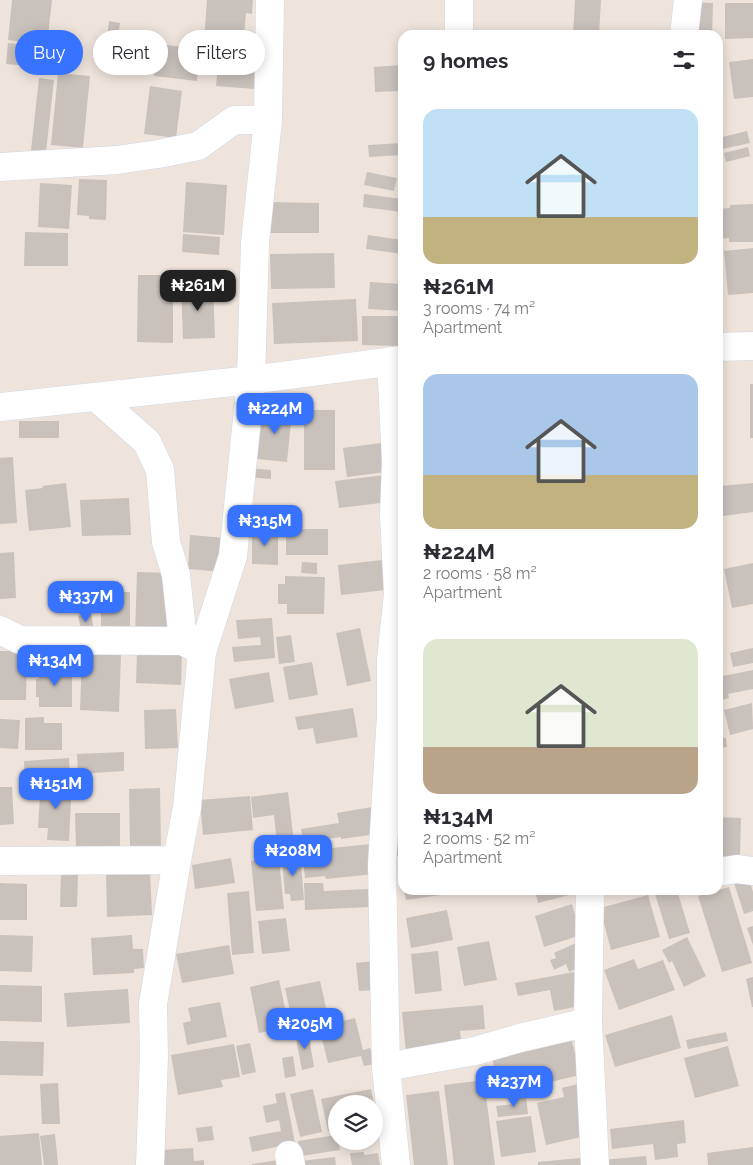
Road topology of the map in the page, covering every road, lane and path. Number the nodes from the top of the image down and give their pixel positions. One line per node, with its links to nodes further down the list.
1 (270, 0): 6 (street)
2 (459, 0): 4 (street)
3 (688, 0): 5 (street)
4 (459, 30)
5 (685, 30)
6 (268, 120): 7 (street); 11 (street)
7 (0, 167)
8 (753, 346): 9 (street)
9 (723, 347)
10 (397, 361): 11 (street); 22 (street)
11 (251, 380): 12 (street); 15 (street)
12 (98, 398): 13 (street); 15 (street)
13 (0, 407)
14 (0, 630): 15 (street)
15 (193, 646): 16 (street)
16 (176, 860): 17 (street); 23 (street)
17 (0, 861)
18 (723, 871): 19 (street)
19 (753, 871)
20 (593, 895): 21 (street)
21 (588, 1022): 22 (street); 25 (street)
22 (386, 1067): 24 (street)
23 (150, 1165)
24 (396, 1165)
25 (595, 1165)

